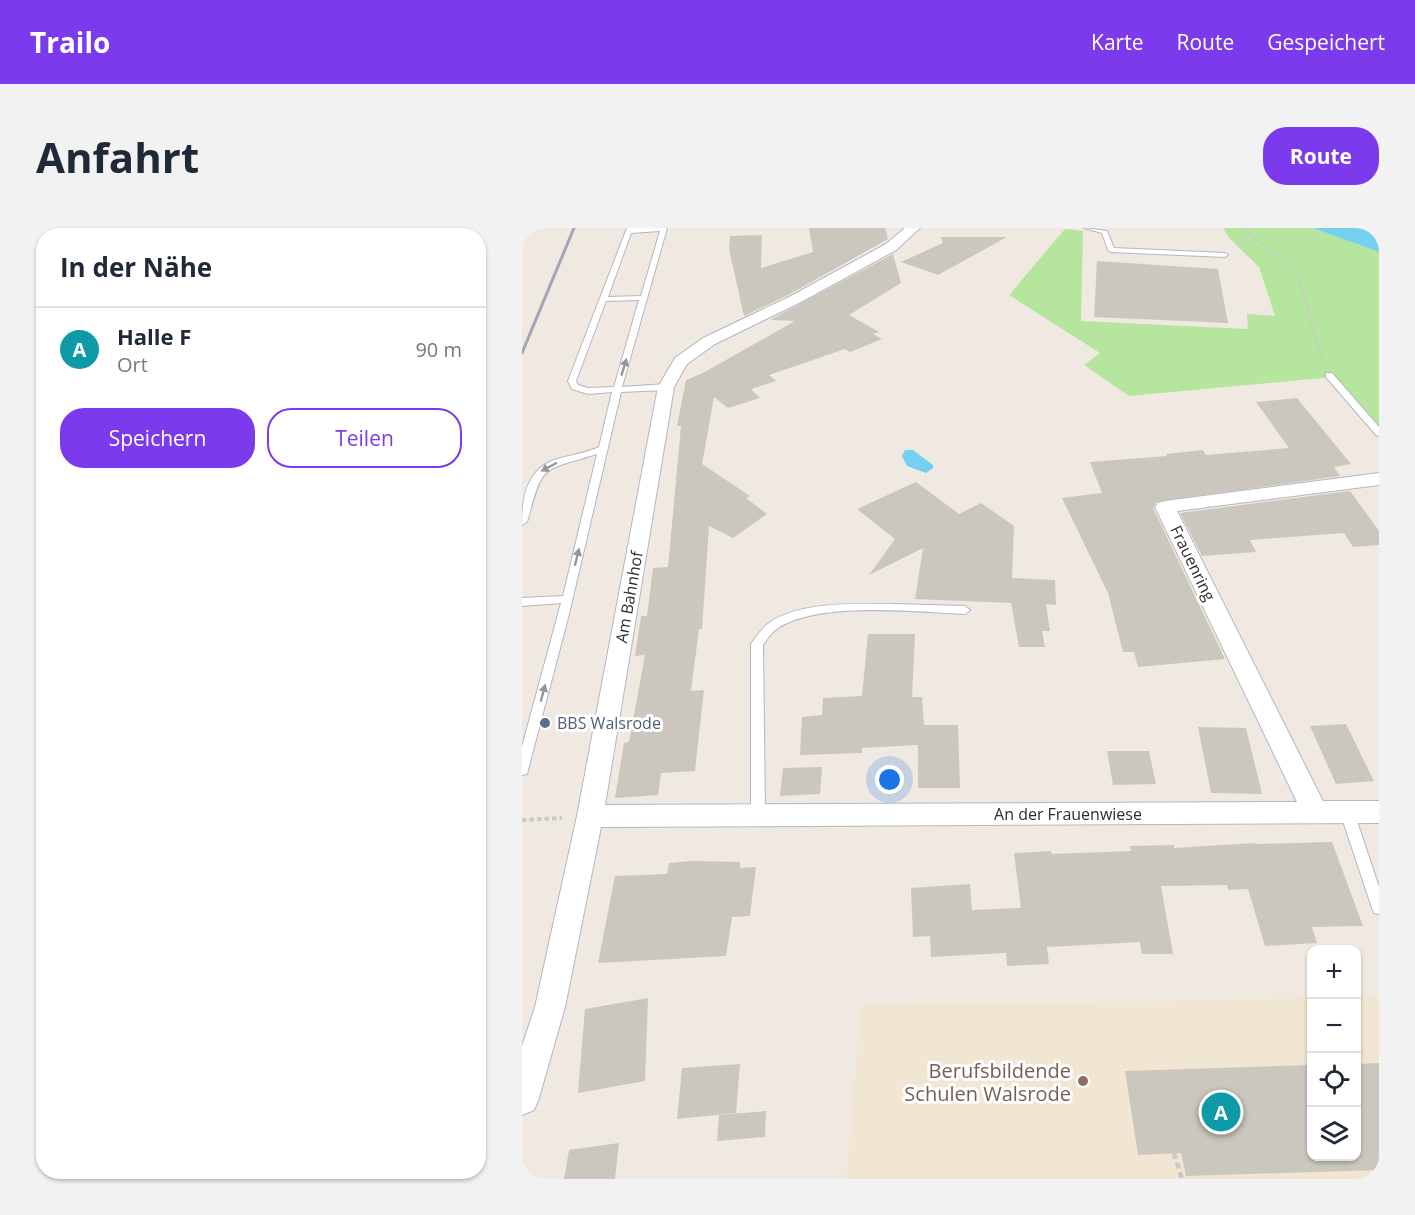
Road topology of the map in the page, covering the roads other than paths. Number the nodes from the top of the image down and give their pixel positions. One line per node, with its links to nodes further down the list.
1 (913, 228): 9 (street, Am Bahnhof)
2 (1088, 228): 5 (lane)
3 (663, 229): 4 (lane); 6 (lane)
4 (629, 230): 7 (lane)
5 (1225, 255)
6 (645, 298): 7 (lane); 10 (lane, one-way to 6)
7 (604, 299): 10 (lane)
8 (1329, 375): 11 (lane)
9 (666, 387): 10 (lane); 22 (street, Am Bahnhof)
10 (617, 390): 12 (lane)
11 (1379, 433)
12 (604, 448): 14 (lane, one-way to 14); 15 (lane, one-way to 12)
13 (1379, 479): 19 (street, Frauenring)
14 (522, 522)
15 (567, 599): 16 (lane); 18 (lane, one-way to 15)
16 (522, 602)
17 (965, 610): 23 (lane)
18 (522, 770)
19 (1315, 812): 20 (street, An der Frauenwiese); 23 (street, An der Frauenwiese)
20 (1347, 812): 21 (street, An der Frauenwiese); 24 (lane)
21 (1379, 812)
22 (590, 816): 23 (street, An der Frauenwiese); 25 (street, Am Bahnhof)
23 (758, 816)
24 (1379, 908)
25 (522, 1098)

